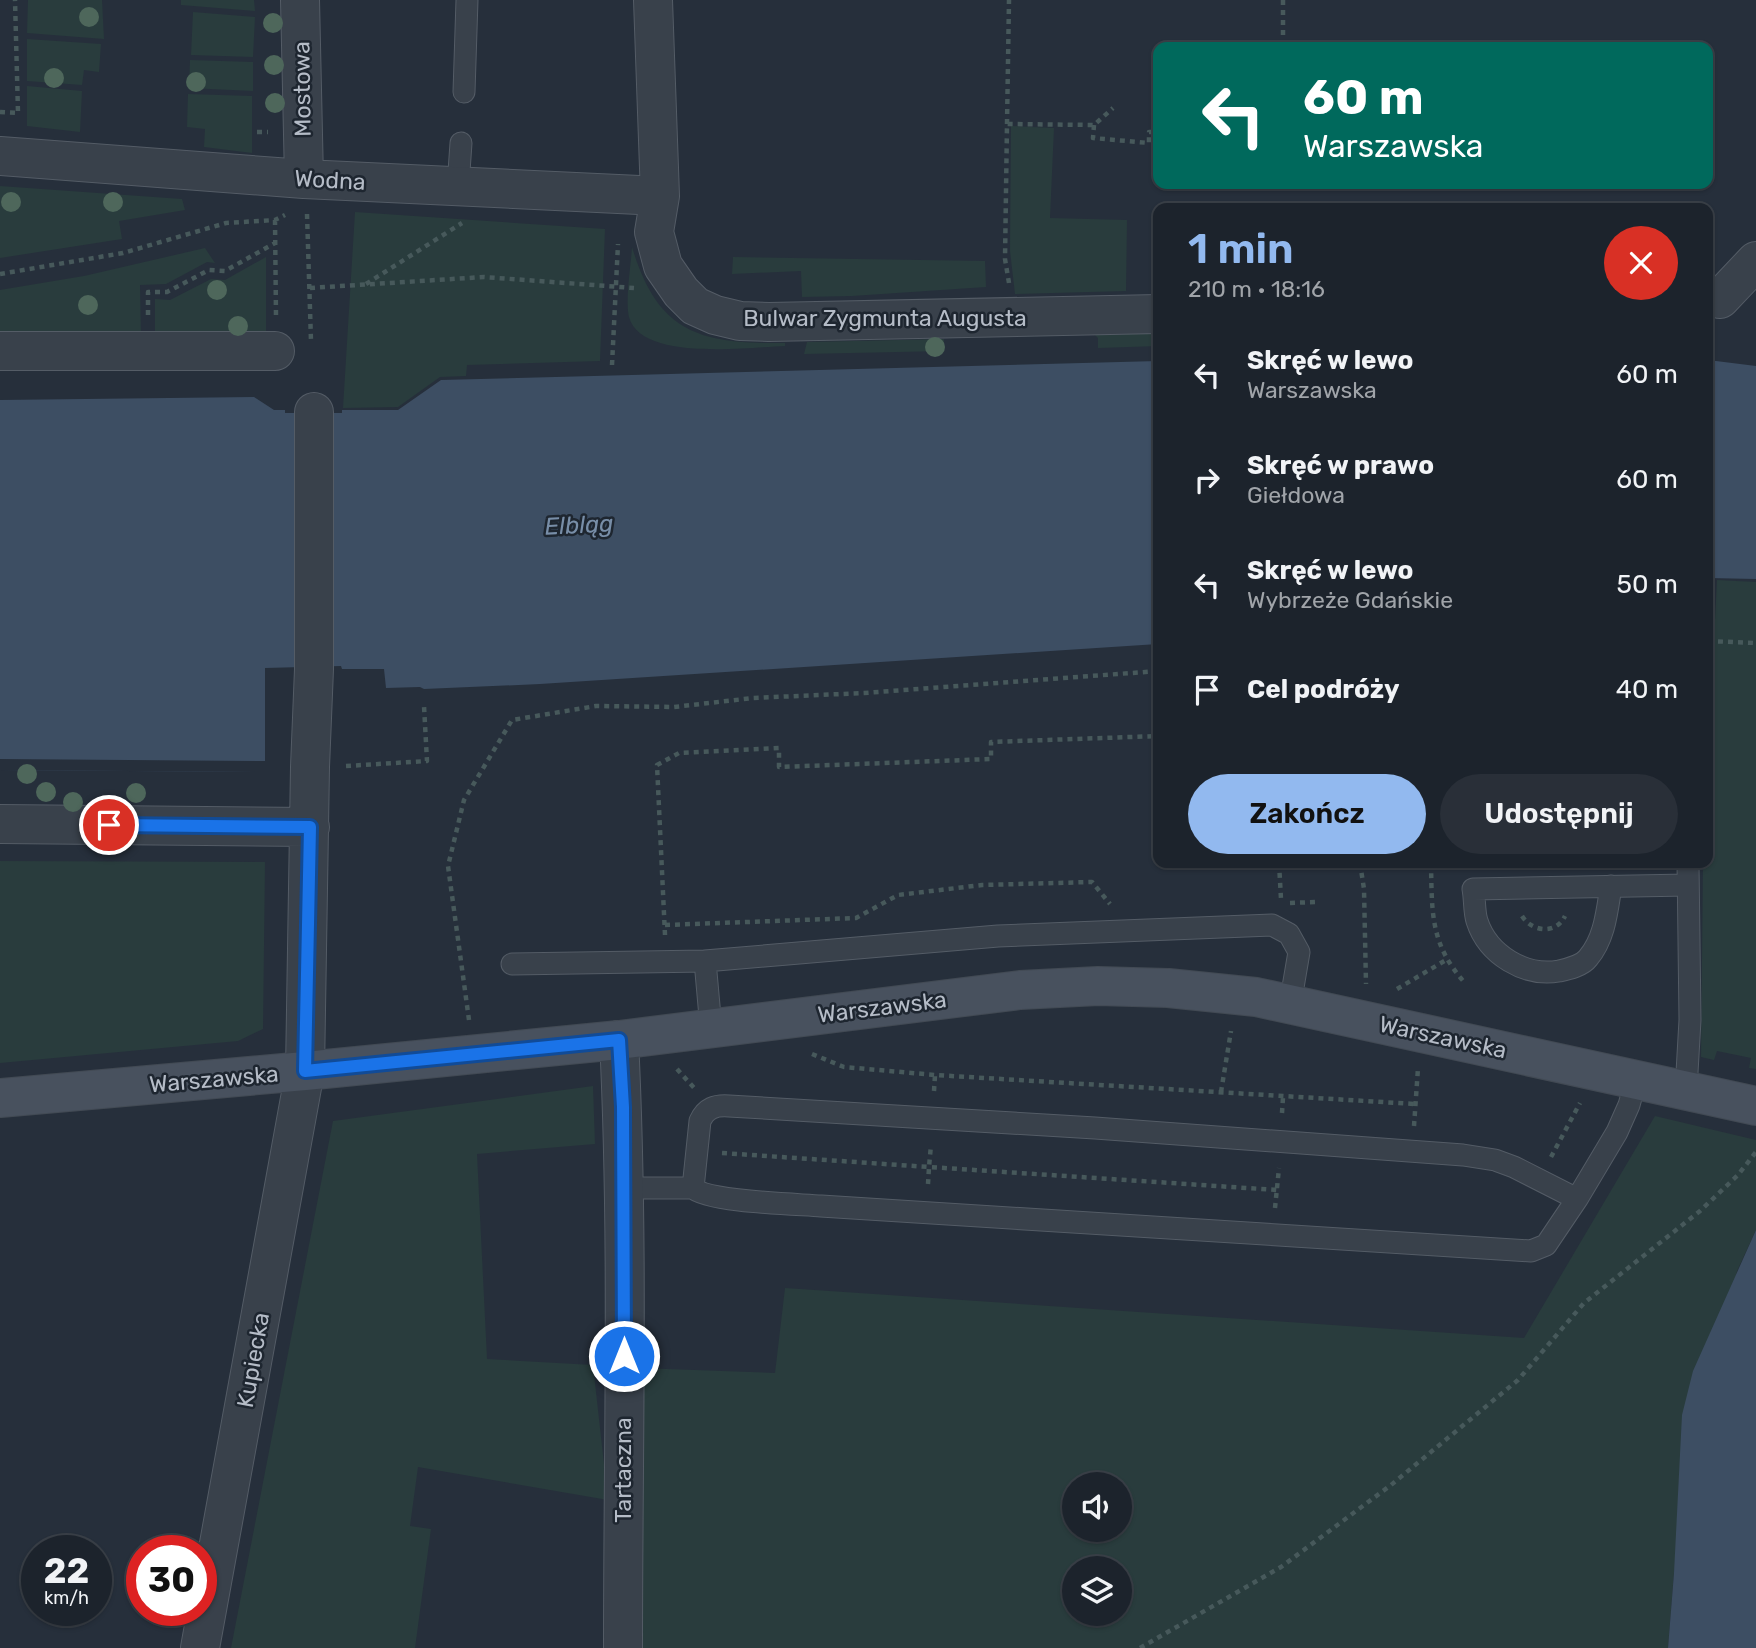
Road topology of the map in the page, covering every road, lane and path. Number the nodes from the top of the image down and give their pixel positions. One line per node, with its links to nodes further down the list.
1 (15, 0): 10 (path)
2 (300, 0): 16 (street, Mostowa)
3 (467, 0): 8 (lane)
4 (653, 0): 17 (street, Bulwar Zygmunta Augusta)
5 (1009, 0): 11 (path)
6 (1283, 0): 7 (path)
7 (1283, 42)
8 (464, 92)
9 (1113, 108): 12 (path)
10 (0, 112)
11 (1007, 124): 12 (path); 30 (path)
12 (1094, 125): 13 (path)
13 (1153, 132)
14 (461, 143): 18 (lane)
15 (0, 156): 16 (street, Wodna)
16 (303, 196): 18 (street, Wodna); 19 (path); 26 (path)
17 (660, 196): 18 (street, Wodna); 30 (street, Bulwar Zygmunta Augusta)
18 (462, 204): 24 (path)
19 (275, 220): 21 (path); 23 (path)
20 (618, 238): 25 (path)
21 (275, 243): 31 (path); 33 (path)
22 (1756, 261): 28 (street)
23 (0, 274)
24 (365, 284): 25 (path); 26 (path)
25 (616, 285): 27 (path); 34 (path)
26 (310, 288): 31 (path)
27 (643, 289)
28 (1728, 301)
29 (1153, 314): 30 (street, Bulwar Zygmunta Augusta)
30 (1014, 318)
31 (287, 337): 33 (street)
32 (0, 351): 33 (street)
33 (149, 351)
34 (612, 365)
35 (314, 412): 43 (street, Kupiecka)
36 (1713, 641): 37 (path)
37 (1756, 643)
38 (1153, 671): 65 (path)
39 (424, 706): 41 (path)
40 (1153, 736): 52 (path)
41 (334, 767)
42 (0, 824): 43 (street)
43 (310, 827): 67 (street, Kupiecka)
44 (1279, 868): 50 (path)
45 (1361, 868): 60 (path)
46 (1431, 868): 53 (path)
47 (1688, 868): 48 (lane)
48 (1688, 885): 49 (lane); 69 (lane)
49 (1611, 886): 49 (lane)
50 (1281, 903)
51 (1115, 909): 52 (path)
52 (665, 925): 54 (path)
53 (1446, 960): 57 (path); 58 (path)
54 (667, 961): 55 (lane); 56 (lane)
55 (705, 961): 59 (lane); 62 (lane)
56 (512, 964)
57 (1465, 983)
58 (1394, 990)
59 (1290, 1005): 60 (street, Warszawska); 62 (street, Warszawska)
60 (1366, 1020): 68 (street, Warszawska)
61 (1233, 1023): 70 (path)
62 (711, 1028): 63 (street, Warszawska)
63 (619, 1040): 65 (street, Warszawska); 76 (street, Tartaczna)
64 (802, 1050): 70 (path)
65 (474, 1055): 67 (street, Warszawska)
66 (1418, 1060): 70 (path)
67 (305, 1071): 72 (street, Warszawska); 81 (street, Kupiecka)
68 (1636, 1080): 69 (street, Warszawska); 80 (lane)
69 (1686, 1090): 73 (street, Warszawska)
70 (1221, 1092)
71 (1584, 1096): 75 (path)
72 (0, 1098)
73 (1756, 1106)
74 (1756, 1152): 83 (path)
75 (1546, 1167)
76 (623, 1188): 77 (lane); 82 (street, Tartaczna)
77 (693, 1188): 80 (lane); 80 (lane)
78 (928, 1188): 79 (path)
79 (1277, 1190)
80 (1577, 1199)
81 (200, 1648)
82 (623, 1648)
83 (1140, 1648)

